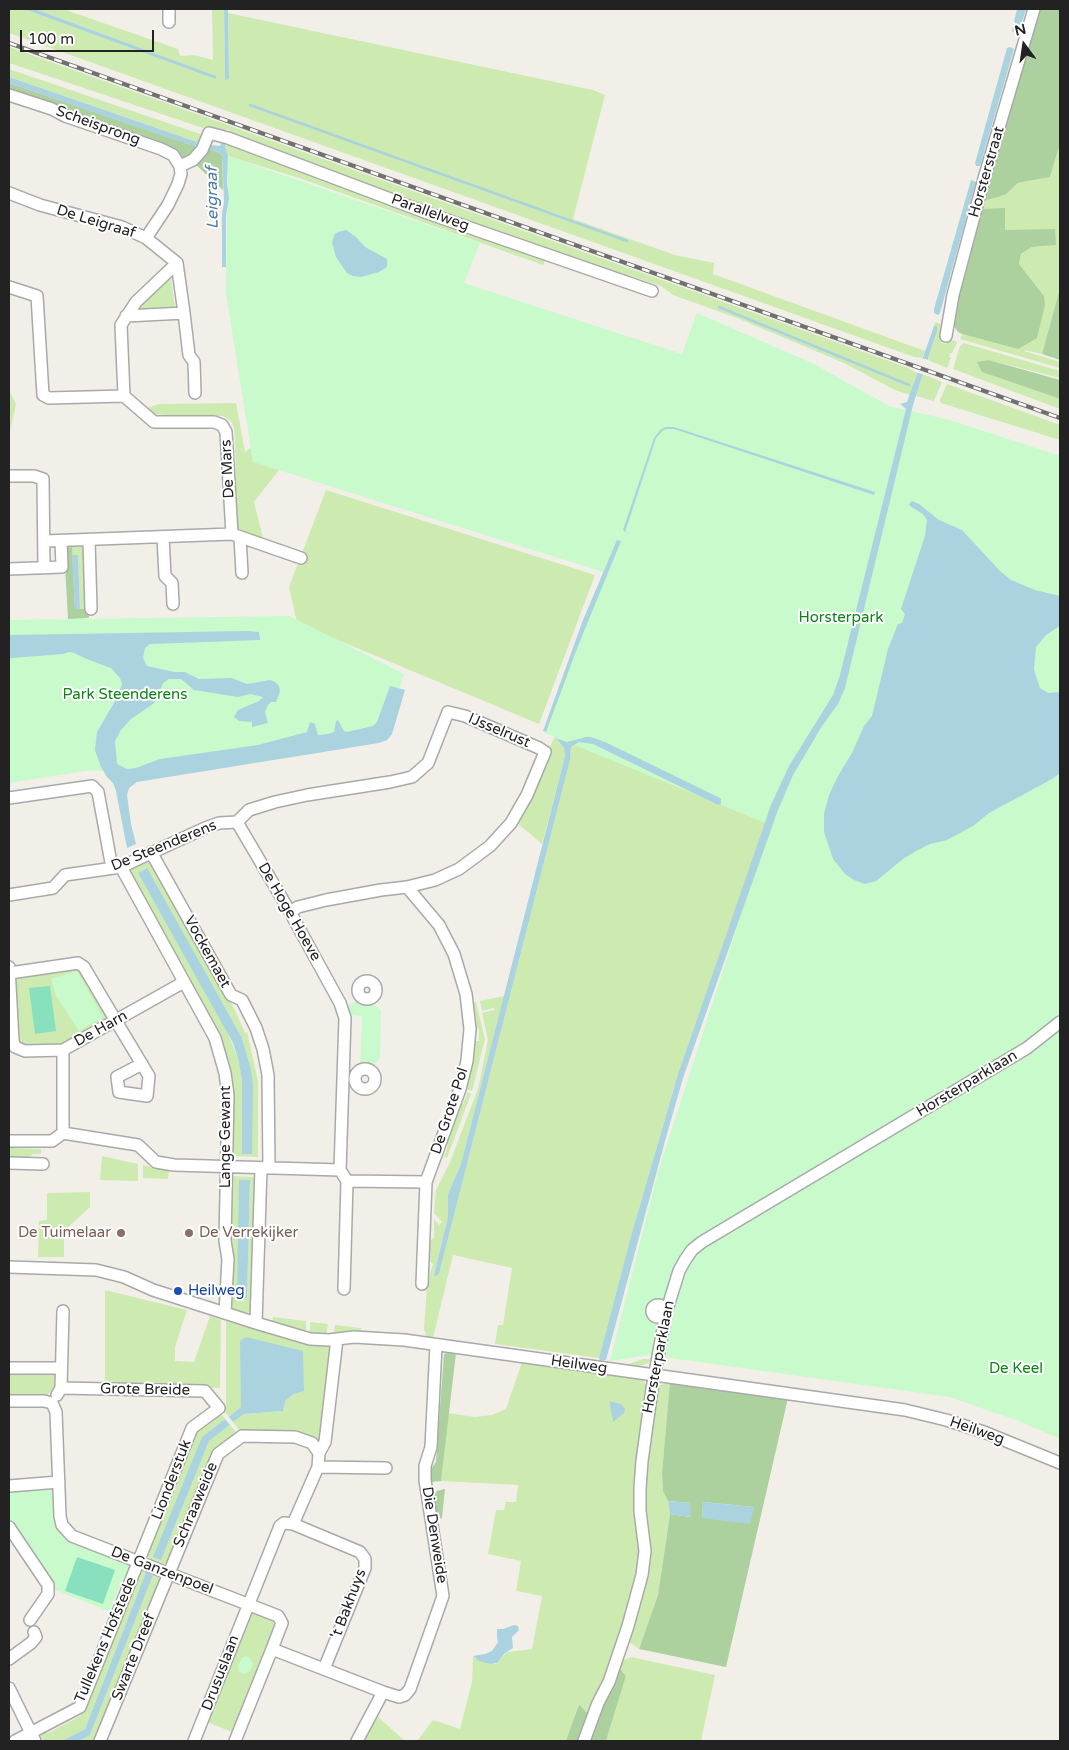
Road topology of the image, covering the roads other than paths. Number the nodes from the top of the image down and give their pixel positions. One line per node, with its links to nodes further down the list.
1 (169, 9): 3 (street)
2 (1034, 9): 13 (street, Horsterstraat)
3 (169, 22)
4 (9, 95): 5 (street, Scheisprong)
5 (180, 166): 7 (street); 10 (street, Parallelweg)
6 (9, 192): 7 (street, De Leigraaf)
7 (146, 238): 8 (street, De Leigraaf)
8 (177, 263): 11 (street); 12 (street)
9 (9, 287): 15 (street)
10 (652, 291)
11 (184, 313): 12 (street); 14 (street)
12 (126, 316): 15 (street)
13 (946, 336)
14 (195, 393)
15 (124, 396): 17 (street, De Mars)
16 (9, 476): 20 (street)
17 (236, 535): 18 (street); 22 (street); 25 (street)
18 (163, 537): 19 (street); 26 (street)
19 (89, 540): 21 (street); 27 (street)
20 (44, 541): 21 (street); 23 (street)
21 (61, 541): 23 (street)
22 (301, 558)
23 (44, 567): 24 (street)
24 (9, 569)
25 (242, 572)
26 (173, 604)
27 (91, 609)
28 (9, 798): 31 (street, Lange Gewant)
29 (237, 822): 30 (street, De Steenderens); 32 (street, IJsselrust); 34 (street, De Hoge Hoeve)
30 (151, 852): 31 (street, De Steenderens); 48 (street, Vockemaet)
31 (116, 868): 33 (street, De Steenderens); 36 (street, Lange Gewant)
32 (407, 887): 34 (street, IJsselrust); 51 (street, De Grote Pol)
33 (9, 895)
34 (290, 912): 38 (street, De Hoge Hoeve)
35 (9, 970): 39 (street); 41 (street)
36 (184, 982): 39 (street, De Harn); 47 (street, Lange Gewant)
37 (358, 994): 38 (street)
38 (340, 1003): 49 (street, De Hoge Hoeve)
39 (116, 1021): 41 (street, De Harn); 42 (street)
40 (1060, 1022): 62 (street, Horsterparklaan)
41 (63, 1050): 43 (street, De Harn)
42 (142, 1064)
43 (63, 1133): 44 (street); 47 (street)
44 (9, 1141)
45 (9, 1163): 46 (street)
46 (43, 1164)
47 (228, 1167): 48 (street); 56 (street, Lange Gewant)
48 (265, 1168): 49 (street); 57 (street, Vockemaet)
49 (340, 1170): 50 (street)
50 (347, 1181): 51 (street); 54 (street)
51 (426, 1182): 53 (street, De Grote Pol)
52 (9, 1267): 56 (street, Heilweg)
53 (422, 1284)
54 (344, 1289)
55 (63, 1311): 61 (street)
56 (225, 1313): 57 (street, Heilweg)
57 (256, 1324): 58 (street, Heilweg)
58 (337, 1339): 59 (street, Heilweg); 67 (street)
59 (436, 1345): 62 (street, Heilweg); 83 (street, Die Denweide)
60 (9, 1368): 61 (street)
61 (61, 1368): 63 (street)
62 (654, 1374): 68 (street, Heilweg); 90 (street, Horsterparklaan)
63 (61, 1388): 65 (street); 66 (street, Grote Breide)
64 (9, 1401): 65 (street)
65 (52, 1403): 71 (street, De Ganzenpoel)
66 (219, 1408): 76 (street, Lionderstuk)
67 (320, 1453): 69 (street); 77 (street, Schraaweide)
68 (1060, 1462)
69 (318, 1467): 70 (street); 73 (street)
70 (386, 1468)
71 (59, 1482): 72 (street); 76 (street, De Ganzenpoel)
72 (9, 1486)
73 (293, 1524): 78 (street); 81 (street, 't Bakhuys)
74 (9, 1527): 75 (street)
75 (13, 1543): 80 (street)
76 (139, 1563): 77 (street, De Ganzenpoel); 84 (street, Tullekens Hofstede)
77 (168, 1573): 78 (street, De Ganzenpoel); 86 (street, Swarte Dreef)
78 (248, 1604): 79 (street, De Ganzenpoel); 87 (street, Drususlaan)
79 (272, 1649): 81 (street); 88 (street)
80 (9, 1659)
81 (324, 1669): 83 (street)
82 (9, 1688): 84 (street)
83 (383, 1692): 89 (street)
84 (33, 1737): 85 (street, Tullekens Hofstede)
85 (15, 1741)
86 (100, 1741)
87 (194, 1741)
88 (235, 1741)
89 (357, 1741)
90 (584, 1741)

